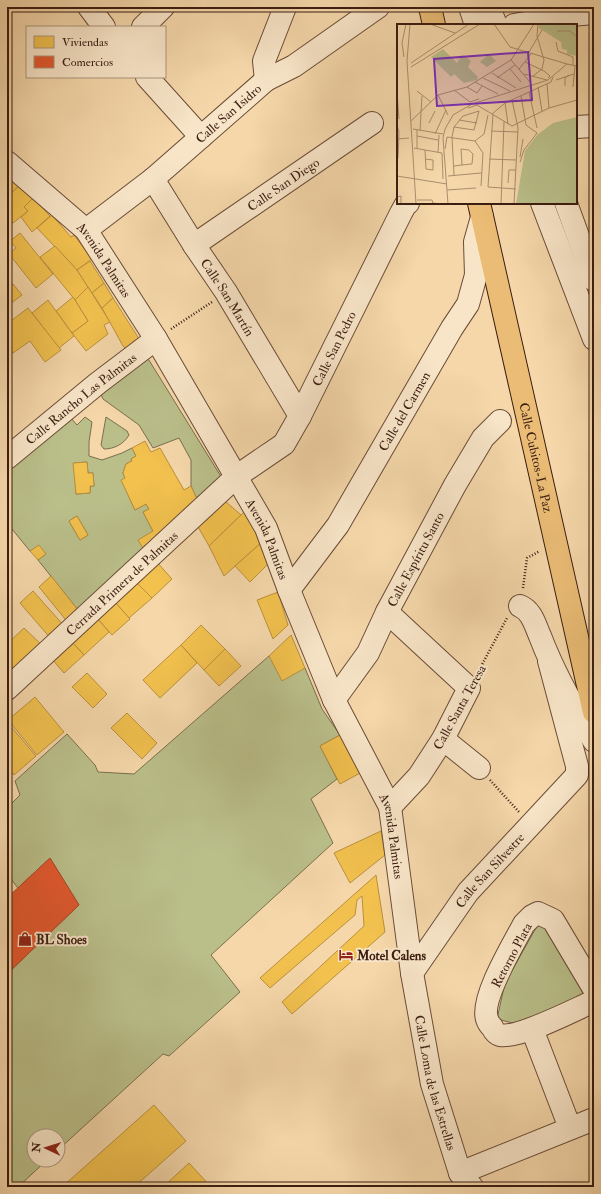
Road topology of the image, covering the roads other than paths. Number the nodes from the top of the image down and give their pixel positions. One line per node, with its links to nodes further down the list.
1 (89, 7): 13 (street)
2 (163, 7): 14 (street)
3 (285, 7): 16 (street)
4 (378, 7): 16 (street, Calle San Isidro)
5 (430, 7): 9 (main road)
6 (470, 7): 10 (street)
7 (489, 7): 11 (street)
8 (594, 13): 12 (street)
9 (434, 24)
10 (476, 24)
11 (496, 24)
12 (520, 24)
13 (103, 26)
14 (144, 26)
15 (148, 78): 20 (street)
16 (266, 80): 20 (street, Calle San Isidro)
17 (372, 123): 28 (street, Calle San Diego)
18 (594, 126): 19 (street)
19 (577, 127)
20 (201, 137): 22 (street, Calle San Isidro)
21 (7, 162): 27 (street, Avenida Palmitas)
22 (153, 179): 27 (street, Calle San Isidro); 28 (street, Calle San Martín)
23 (406, 204): 33 (street, Calle San Pedro)
24 (542, 204): 32 (street)
25 (567, 204): 29 (street)
26 (480, 210): 37 (street, Calle del Carmen); 43 (main road, Calle Cubitos-La Paz)
27 (86, 230): 31 (street, Avenida Palmitas)
28 (194, 245): 33 (street, Calle San Martín)
29 (589, 248): 30 (street)
30 (594, 280)
31 (156, 339): 35 (street, Calle Rancho Las Palmitas); 36 (street, Avenida Palmitas)
32 (594, 339)
33 (300, 416): 36 (street, Calle San Pedro)
34 (500, 421): 39 (street, Calle Espíritu Santo)
35 (7, 458)
36 (237, 476): 37 (street, Avenida Palmitas); 41 (street, Cerrada Primera de Palmitas)
37 (289, 590): 42 (street, Avenida Palmitas)
38 (520, 606): 40 (street)
39 (387, 612): 42 (street, Calle Espíritu Santo); 44 (street, Calle Santa Teresa)
40 (549, 661): 45 (street); 48 (street, Calle San Silvestre)
41 (7, 689)
42 (334, 700): 47 (street, Avenida Palmitas)
43 (594, 712)
44 (443, 739): 46 (street); 47 (street, Calle Santa Teresa)
45 (594, 741)
46 (478, 768)
47 (390, 807): 48 (street, Avenida Palmitas)
48 (412, 973): 54 (street, Calle Loma de las Estrellas)
49 (594, 989): 51 (street, Retorno Plata)
50 (594, 1000): 51 (street, Retorno Plata)
51 (532, 1029): 53 (street)
52 (594, 1119): 53 (street)
53 (570, 1128): 54 (street)
54 (466, 1180)

